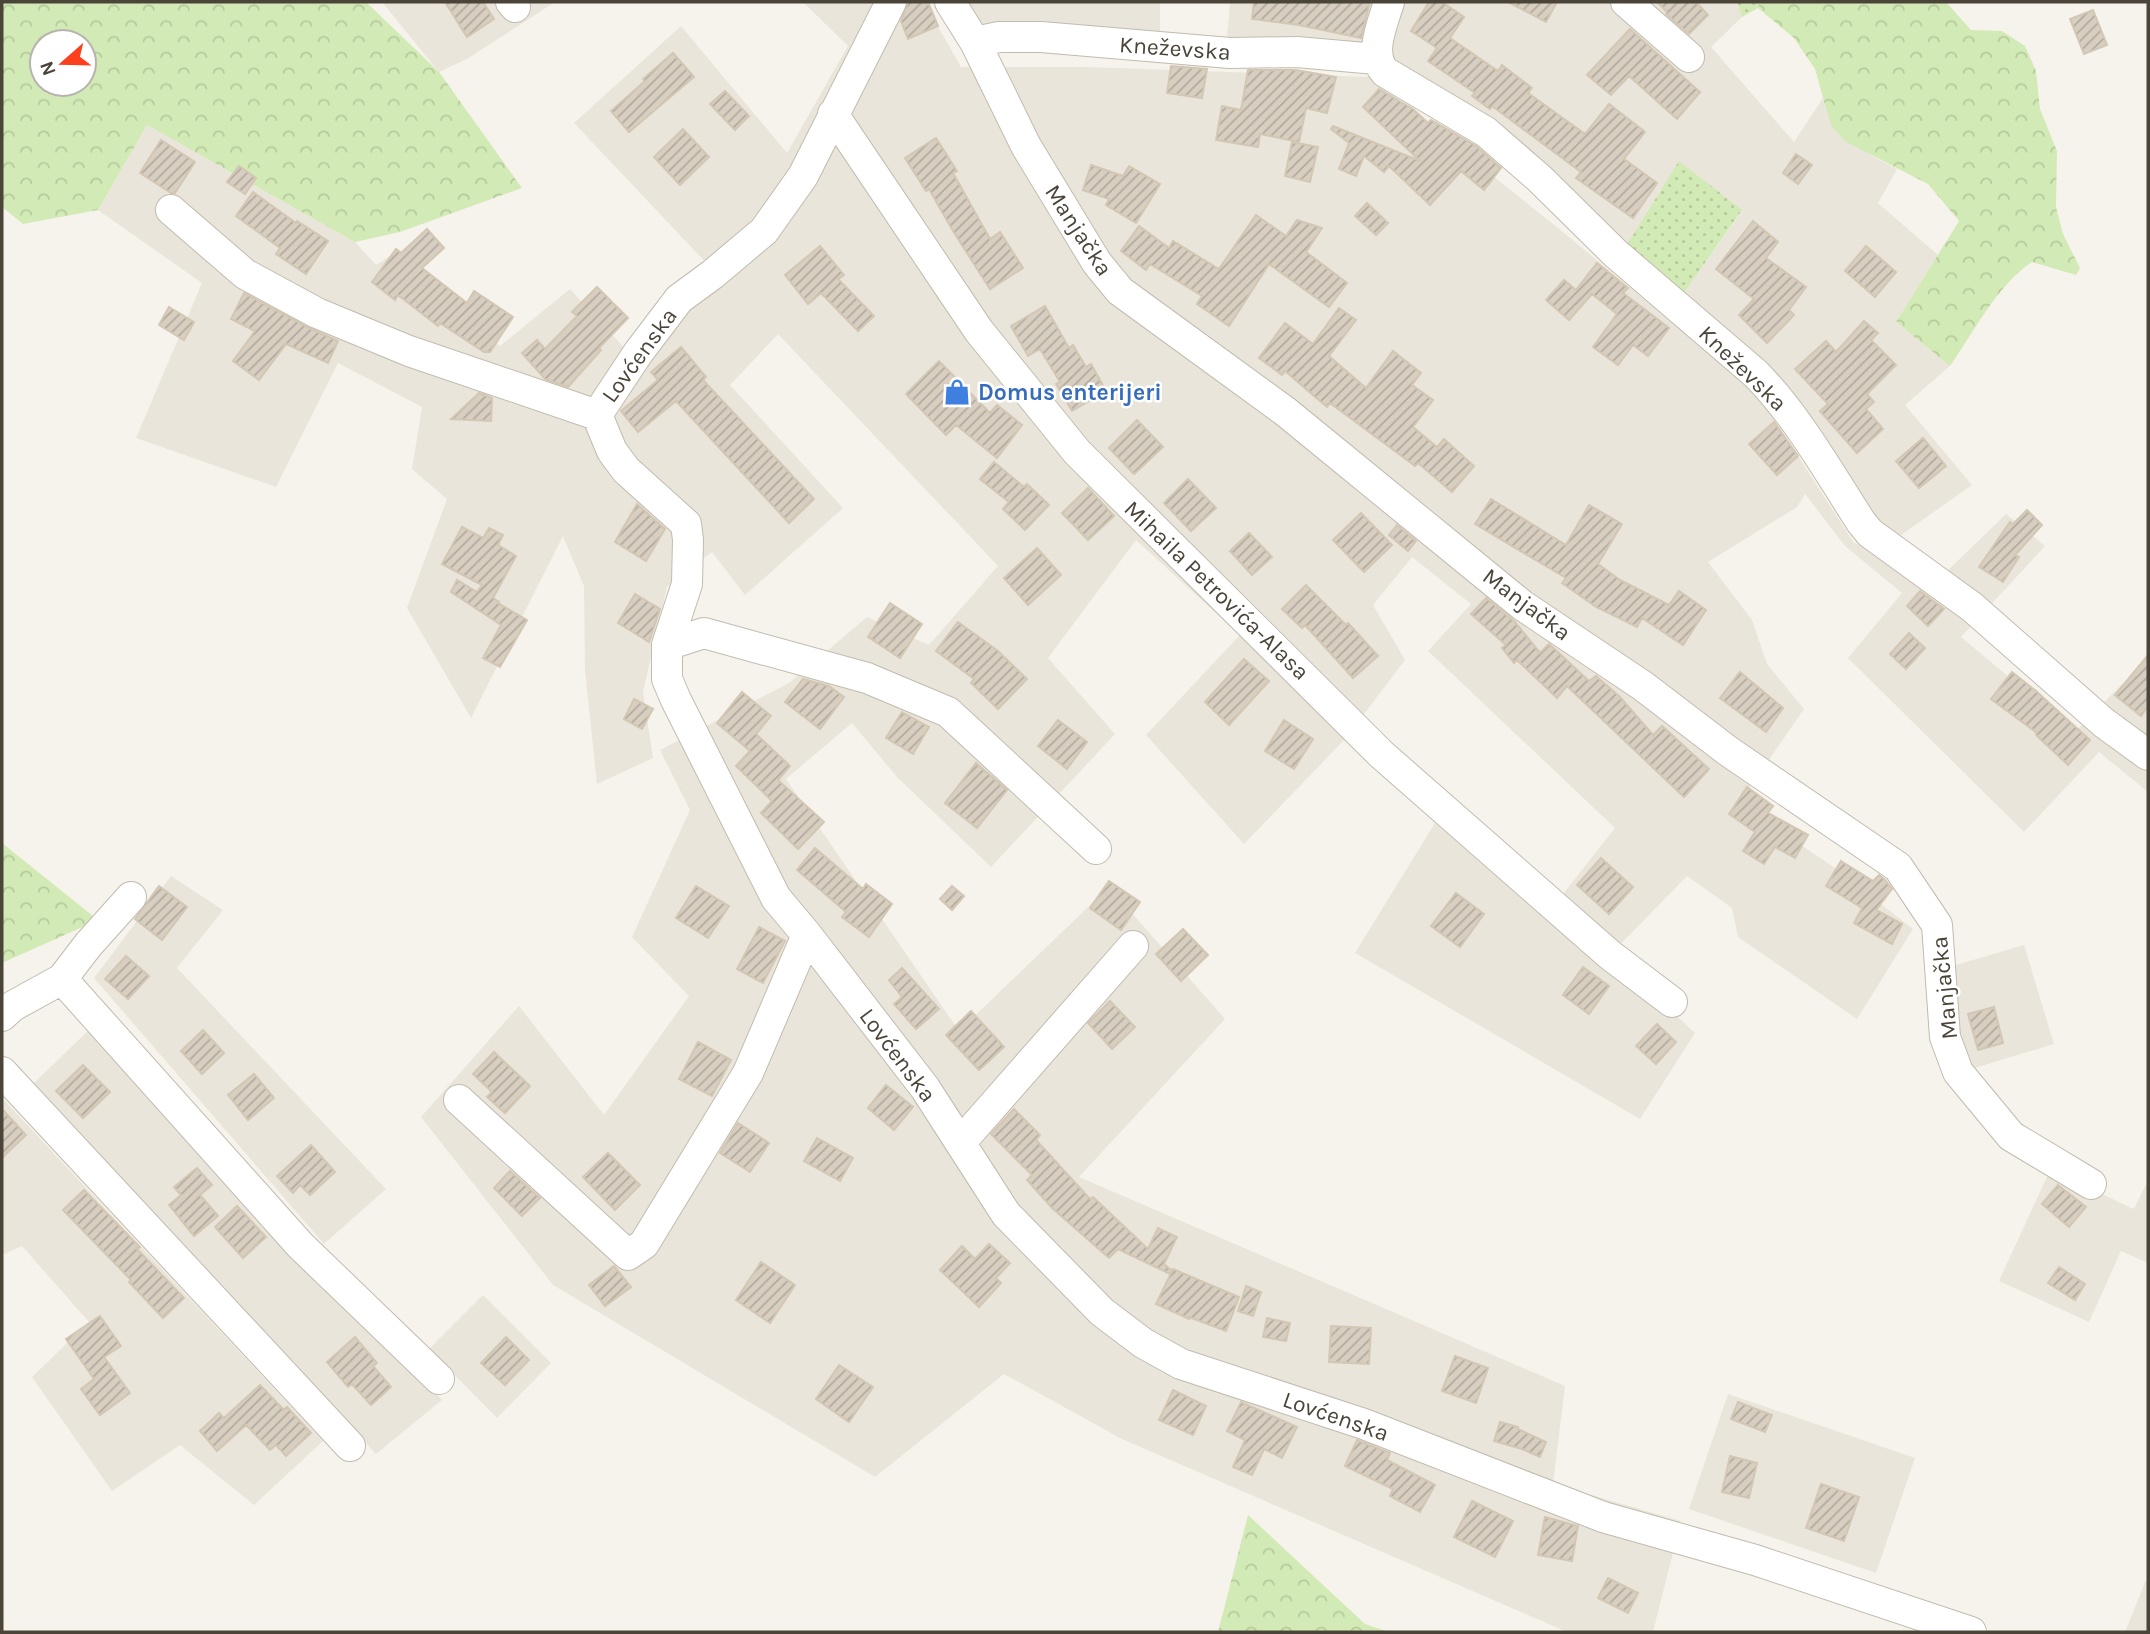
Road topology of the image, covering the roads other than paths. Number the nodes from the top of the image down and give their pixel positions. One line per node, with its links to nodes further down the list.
1 (891, 2): 8 (street, Lovćenska)
2 (950, 2): 5 (street, Manjačka)
3 (1389, 2): 7 (street)
4 (1626, 2): 6 (street)
5 (975, 42): 7 (street, Kneževska); 23 (street, Manjačka)
6 (1689, 57)
7 (1376, 59): 12 (street, Kneževska)
8 (833, 114): 10 (street, Lovćenska); 18 (street, Mihaila Petrovića-Alasa)
9 (172, 210): 10 (street)
10 (597, 415): 11 (street, Lovćenska)
11 (667, 645): 13 (street); 15 (street, Lovćenska)
12 (2148, 755)
13 (1097, 849)
14 (131, 897): 17 (street)
15 (807, 935): 21 (street); 22 (street, Lovćenska)
16 (1133, 946): 22 (street)
17 (62, 979): 19 (street); 24 (street)
18 (1672, 1002)
19 (2, 1016)
20 (2, 1072): 25 (street)
21 (459, 1100)
22 (961, 1142): 26 (street, Lovćenska)
23 (2091, 1184)
24 (439, 1379)
25 (350, 1446)
26 (1971, 1632)

